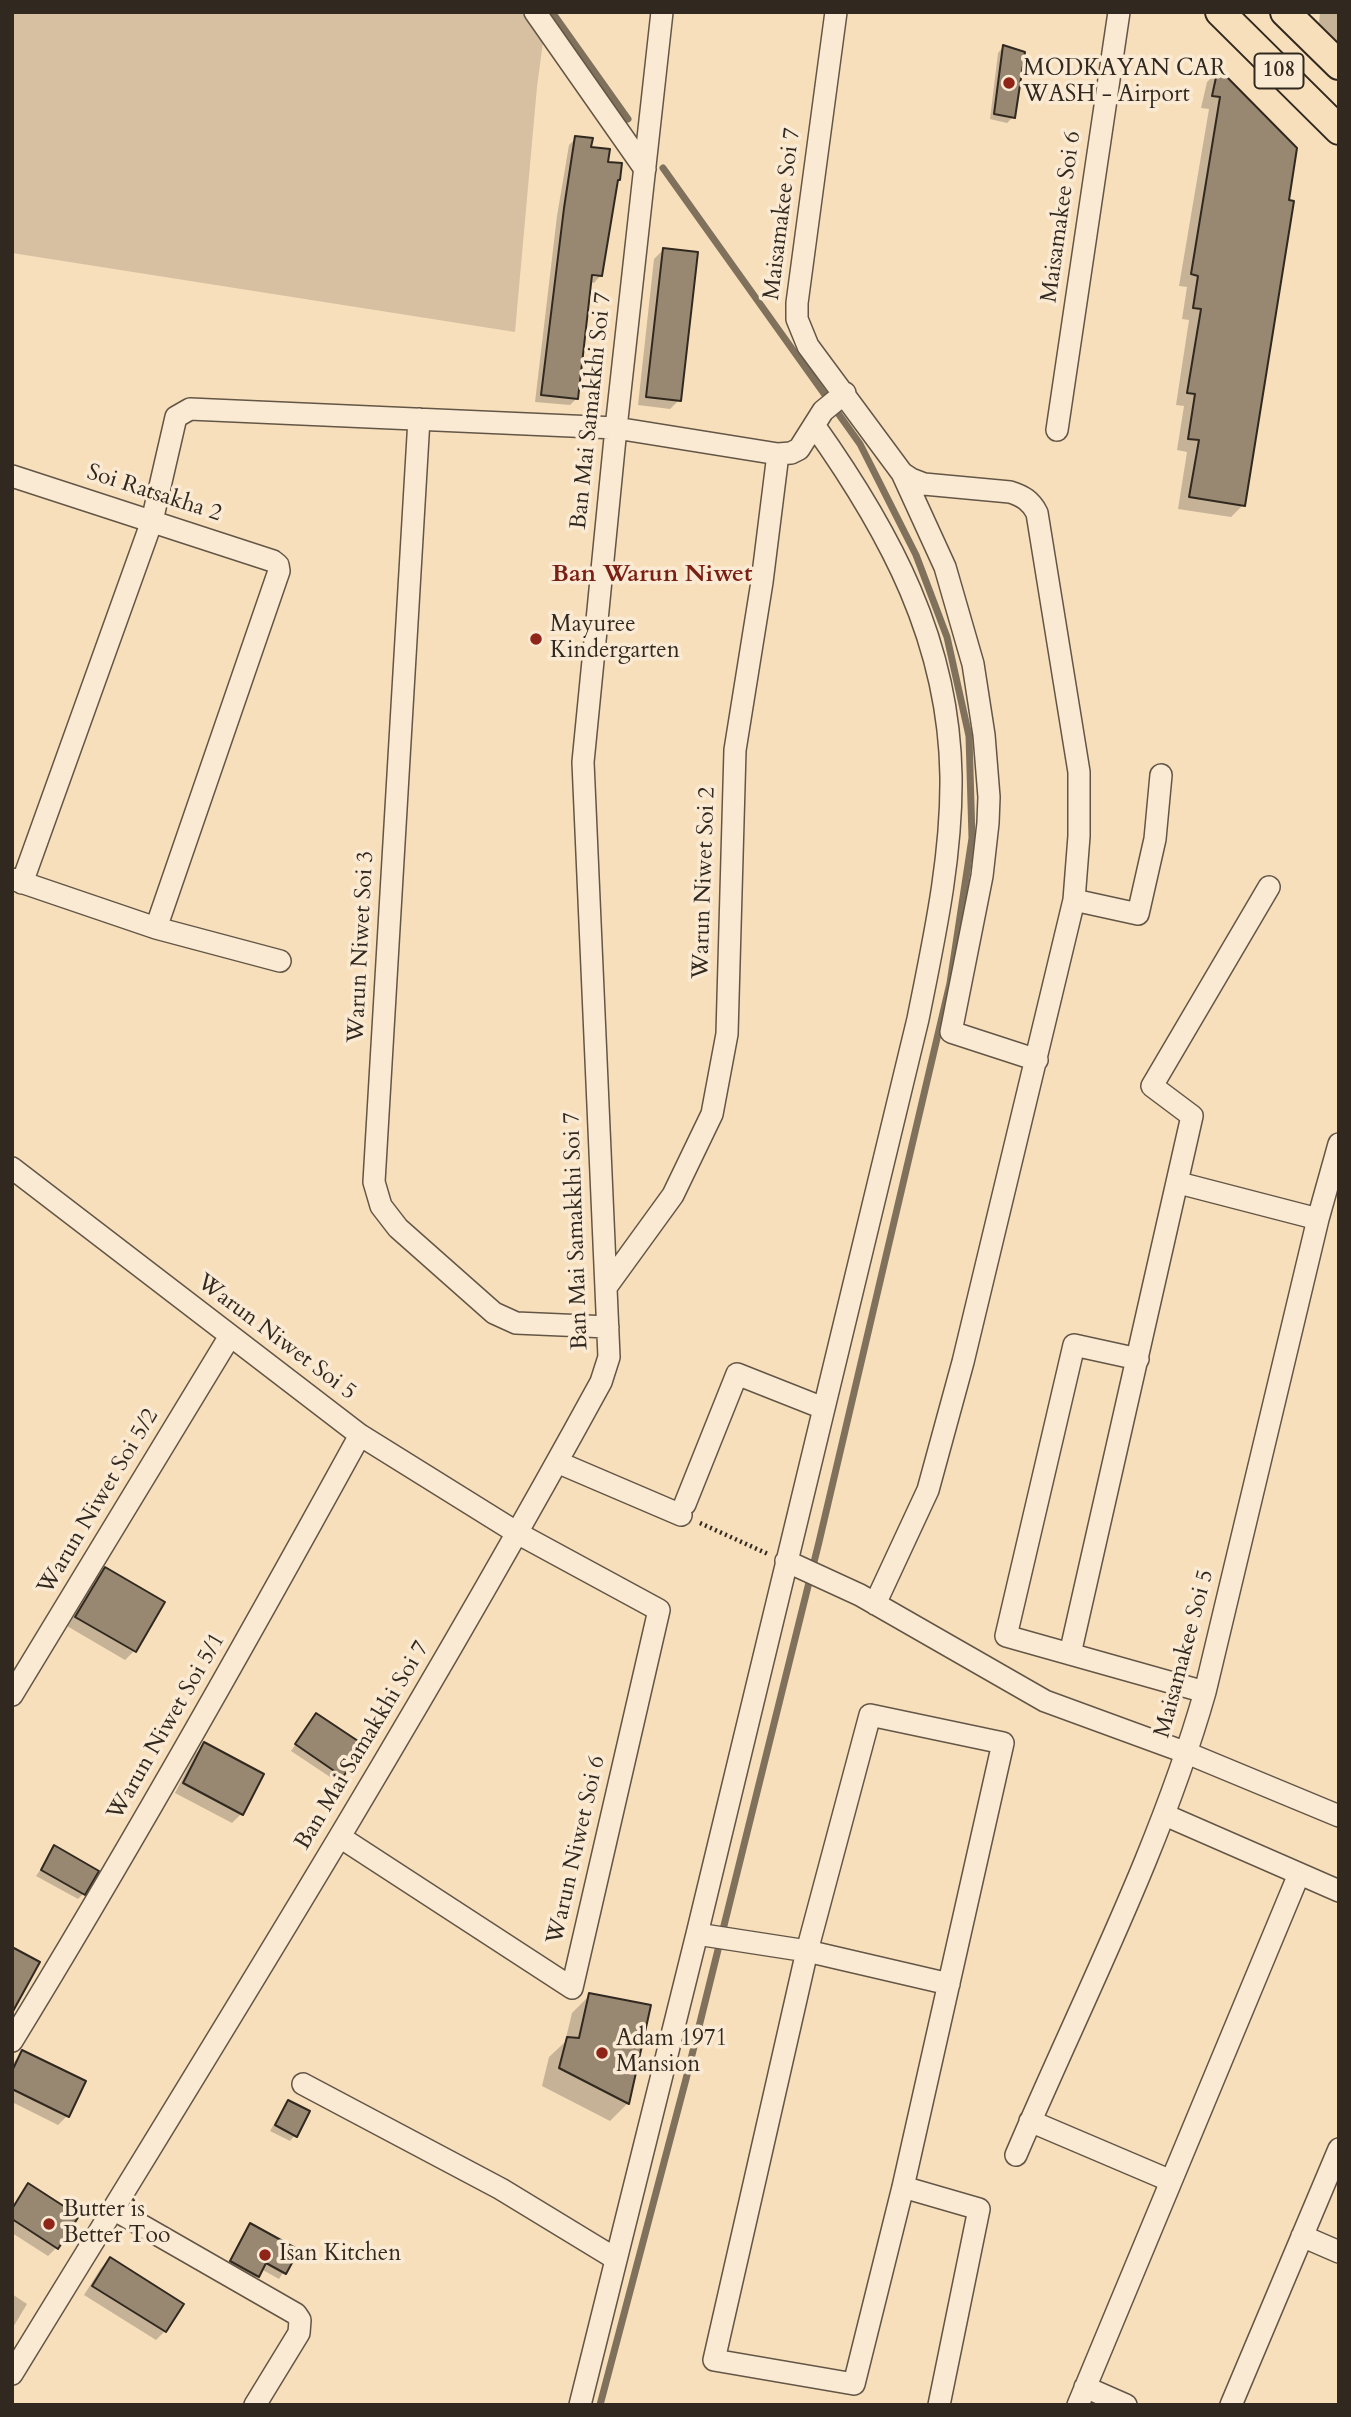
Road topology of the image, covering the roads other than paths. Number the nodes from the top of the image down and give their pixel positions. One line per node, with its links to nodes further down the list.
1 (535, 12): 9 (street)
2 (662, 12): 9 (street, Ban Mai Samakkhi Soi 7)
3 (836, 12): 10 (street, Maisamakee Soi 7)
4 (1119, 12): 13 (street, Maisamakee Soi 6)
5 (1220, 12): 8 (main road, 108)
6 (1285, 12): 7 (main road, 108)
7 (1339, 65)
8 (1339, 130)
9 (645, 169): 12 (street, Ban Mai Samakkhi Soi 7)
10 (830, 407): 14 (street); 15 (street, Maisamakee Soi 7); 33 (street)
11 (419, 419): 12 (street); 17 (street); 30 (street, Warun Niwet Soi 3)
12 (616, 428): 14 (street); 29 (street, Ban Mai Samakkhi Soi 7)
13 (1057, 430)
14 (778, 454): 29 (street, Warun Niwet Soi 2)
15 (902, 473): 21 (street); 24 (street, Maisamakee Soi 7)
16 (12, 476): 17 (street, Soi Ratsakha 2)
17 (152, 521): 19 (street); 22 (street, Soi Ratsakha 2)
18 (1161, 775): 21 (street)
19 (17, 881): 22 (street)
20 (1269, 887): 27 (street)
21 (1074, 900): 24 (street)
22 (156, 928): 23 (street)
23 (280, 961)
24 (1037, 1060): 38 (street)
25 (1339, 1144): 28 (street, Maisamakee Soi 5)
26 (12, 1168): 31 (street, Warun Niwet Soi 5)
27 (1179, 1183): 28 (street); 32 (street)
28 (1318, 1219): 40 (street, Maisamakee Soi 5)
29 (607, 1286): 30 (street, Ban Mai Samakkhi Soi 7)
30 (608, 1327): 35 (street, Ban Mai Samakkhi Soi 7)
31 (230, 1336): 34 (street, Warun Niwet Soi 5); 41 (street, Warun Niwet Soi 5/2)
32 (1138, 1359): 39 (street); 39 (street)
33 (823, 1408): 35 (street); 37 (street)
34 (360, 1435): 36 (street, Warun Niwet Soi 5); 51 (street, Warun Niwet Soi 5/1)
35 (557, 1462): 36 (street, Ban Mai Samakkhi Soi 7)
36 (519, 1534): 45 (street, Ban Mai Samakkhi Soi 7); 45 (street, Warun Niwet Soi 6)
37 (798, 1568): 38 (street); 48 (street)
38 (875, 1604): 42 (street)
39 (1070, 1654): 40 (street)
40 (1205, 1692): 42 (street, Maisamakee Soi 5)
41 (12, 1695)
42 (1187, 1753): 43 (street, Maisamakee Soi 5); 44 (street)
43 (1165, 1815): 46 (street); 53 (street, Maisamakee Soi 5)
44 (1339, 1816)
45 (340, 1837): 58 (street, Ban Mai Samakkhi Soi 7)
46 (1299, 1874): 47 (street); 56 (street)
47 (1339, 1891)
48 (697, 1934): 49 (street); 61 (street)
49 (807, 1951): 50 (street); 50 (street); 57 (street)
50 (949, 1984): 57 (street)
51 (12, 2041)
52 (303, 2084): 61 (street)
53 (1030, 2121): 55 (street, Maisamakee Soi 5); 56 (street)
54 (1339, 2149): 59 (street)
55 (1016, 2155)
56 (1171, 2181): 64 (street)
57 (903, 2187): 67 (street)
58 (113, 2209): 62 (street, Ban Mai Samakkhi Soi 7); 65 (street)
59 (1302, 2236): 60 (street); 69 (street)
60 (1339, 2252)
61 (616, 2259): 66 (street)
62 (18, 2351): 63 (street, Ban Mai Samakkhi Soi 7)
63 (12, 2374)
64 (1081, 2396): 68 (street)
65 (255, 2405)
66 (580, 2405)
67 (939, 2405)
68 (1126, 2405)
69 (1231, 2405)

